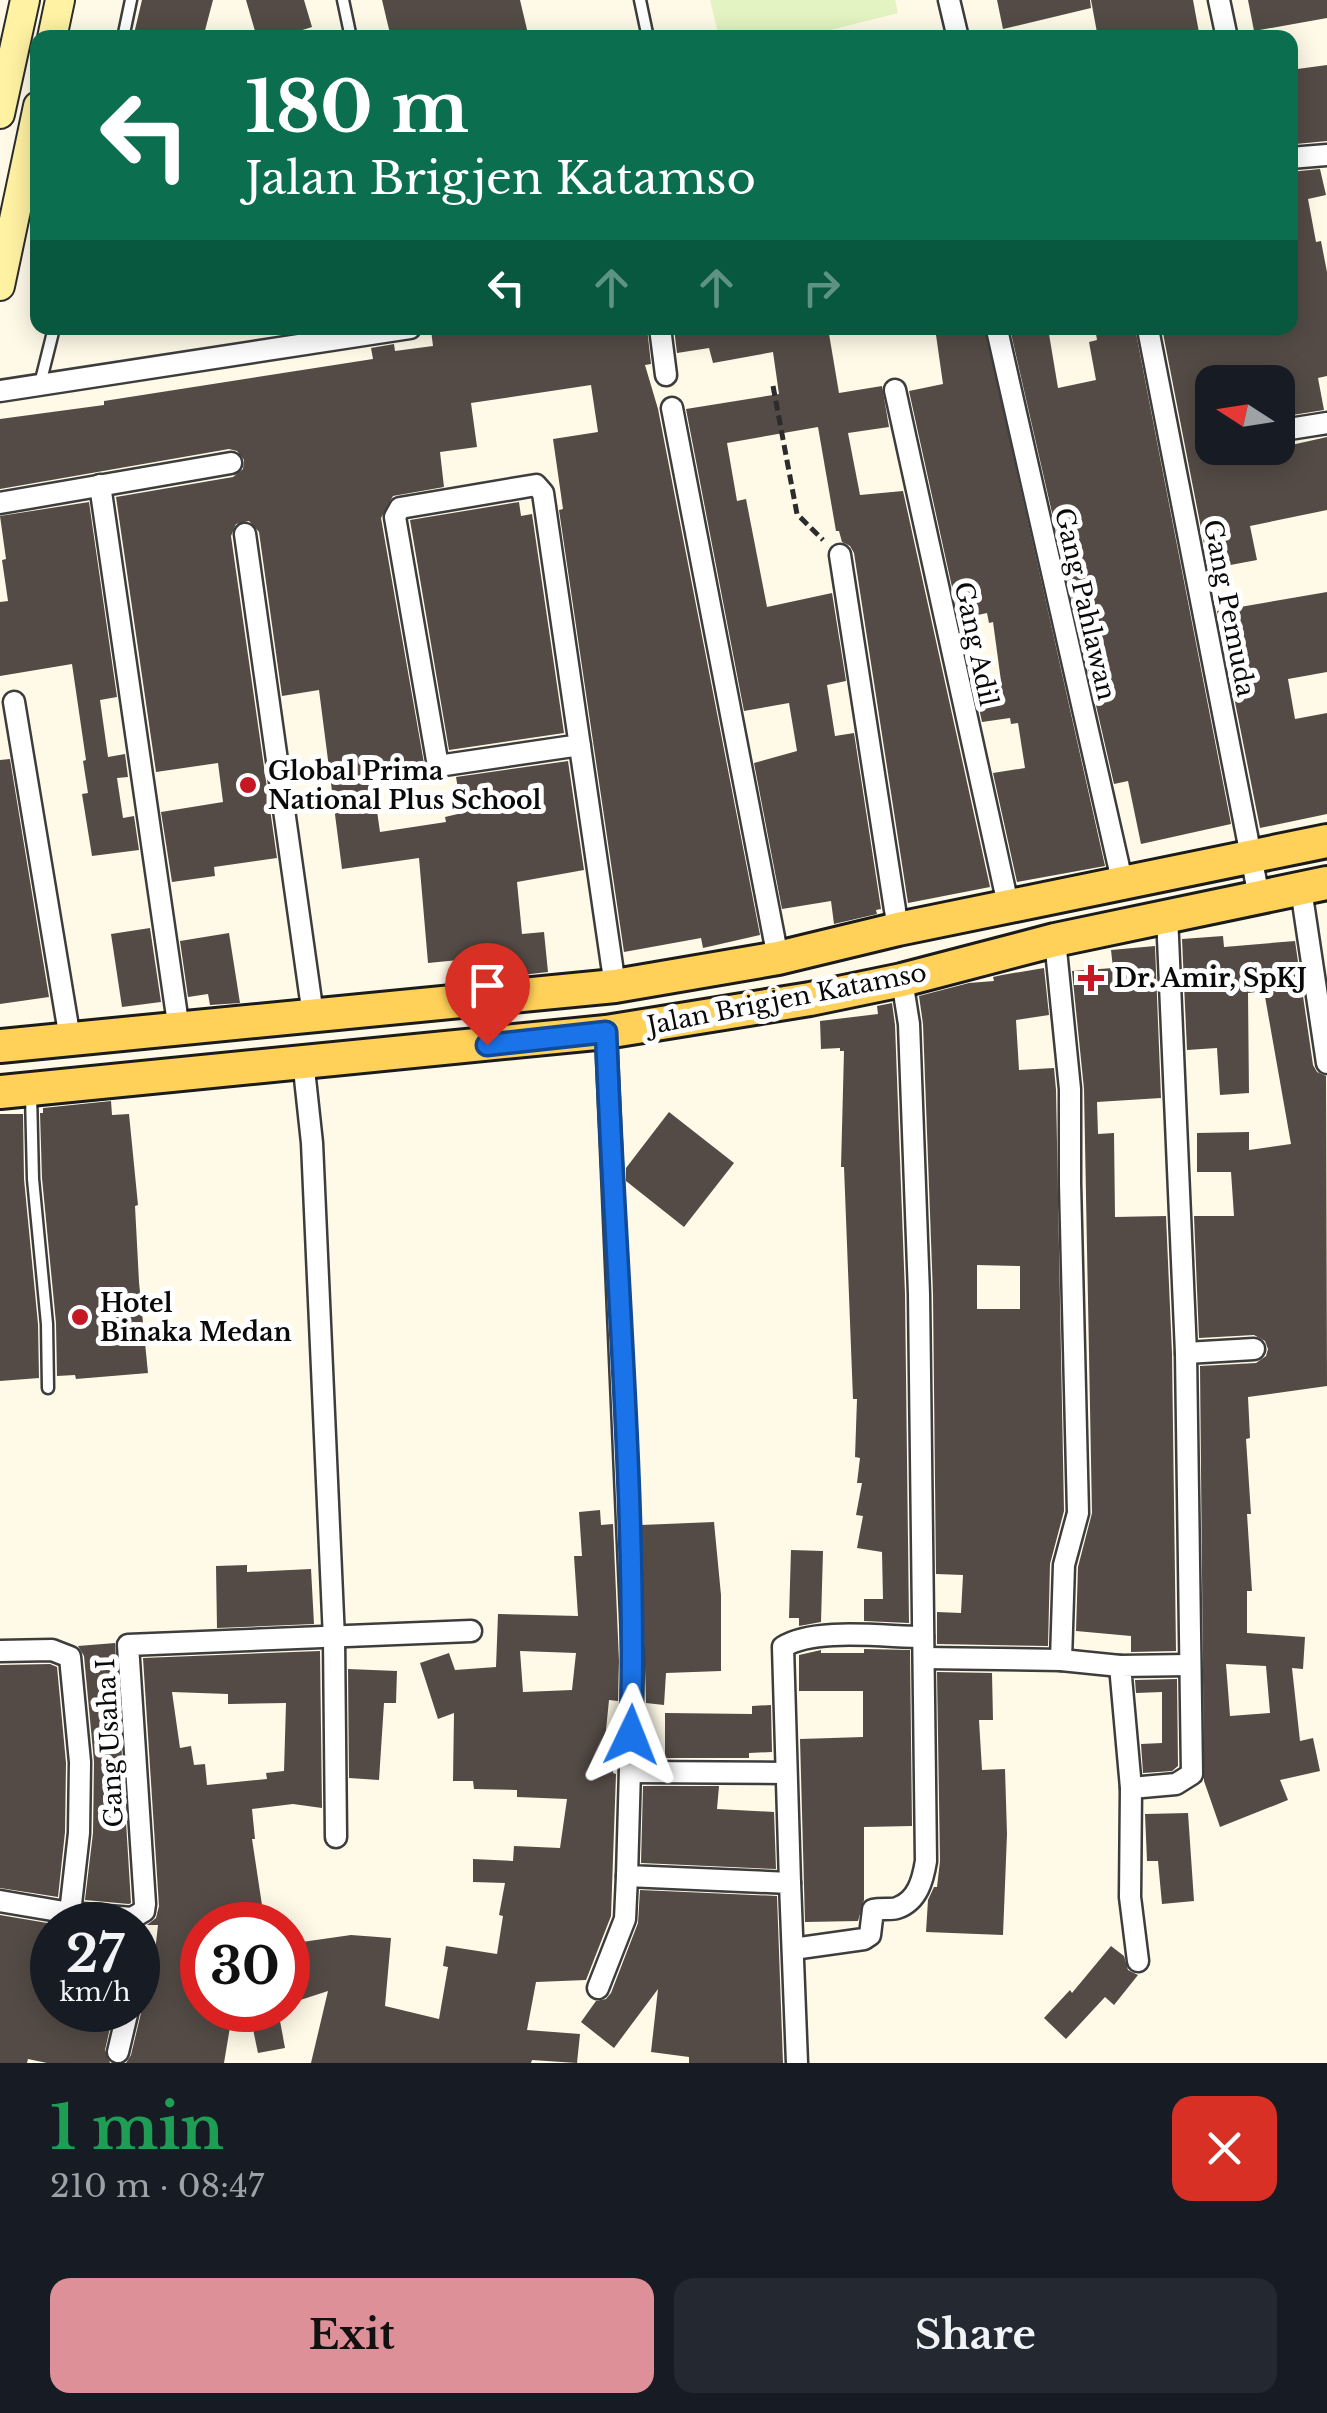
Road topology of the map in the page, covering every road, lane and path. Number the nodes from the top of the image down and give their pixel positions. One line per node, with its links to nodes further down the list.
1 (25, 0): 14 (main road)
2 (60, 0): 8 (main road)
3 (132, 0): 9 (lane)
4 (343, 0): 10 (lane)
5 (640, 0): 11 (lane)
6 (949, 0): 12 (street)
7 (1219, 0): 13 (street)
8 (54, 30)
9 (124, 30)
10 (349, 30)
11 (646, 30)
12 (956, 30)
13 (1225, 30)
14 (9, 32): 15 (main road)
15 (0, 114)
16 (30, 144): 19 (main road)
17 (1327, 155): 18 (street)
18 (1298, 157)
19 (0, 286)
20 (52, 335): 26 (lane)
21 (364, 335): 26 (street)
22 (661, 335): 25 (street)
23 (998, 335): 42 (street, Gang Pahlawan)
24 (1149, 335): 41 (street, Gang Pemuda)
25 (666, 375)
26 (40, 384): 29 (street)
27 (772, 386): 37 (path)
28 (895, 390): 45 (street, Gang Adil)
29 (0, 391)
30 (672, 408): 49 (street)
31 (1327, 422): 32 (street)
32 (1295, 428)
33 (231, 463): 34 (street)
34 (100, 485): 35 (street); 53 (street)
35 (0, 503)
36 (245, 534): 52 (street)
37 (840, 555): 47 (street)
38 (14, 702): 55 (street)
39 (580, 745): 39 (street); 51 (street)
40 (1327, 841): 41 (main road, Jalan Brigjen Katamso)
41 (1252, 857): 42 (main road, Jalan Brigjen Katamso); 44 (street, Gang Pemuda)
42 (1123, 885): 45 (main road, Jalan Brigjen Katamso)
43 (1314, 886): 44 (main road, Jalan Brigjen Katamso); 58 (street)
44 (1259, 897): 46 (main road, Jalan Brigjen Katamso)
45 (1009, 909): 47 (main road, Jalan Brigjen Katamso)
46 (1167, 915): 48 (main road, Jalan Brigjen Katamso); 61 (street)
47 (898, 930): 49 (main road, Jalan Brigjen Katamso)
48 (1055, 940): 50 (main road, Jalan Brigjen Katamso); 67 (street)
49 (778, 958): 51 (main road, Jalan Brigjen Katamso)
50 (902, 980): 54 (main road, Jalan Brigjen Katamso); 65 (street)
51 (615, 986): 52 (main road, Jalan Brigjen Katamso)
52 (313, 1016): 53 (main road, Jalan Brigjen Katamso)
53 (179, 1030): 55 (main road, Jalan Brigjen Katamso)
54 (606, 1032): 57 (main road, Jalan Brigjen Katamso); 70 (street)
55 (70, 1040): 56 (main road, Jalan Brigjen Katamso)
56 (0, 1046)
57 (303, 1060): 59 (main road, Jalan Brigjen Katamso); 64 (street)
58 (1327, 1064)
59 (16, 1090): 62 (lane)
60 (1254, 1349): 61 (street)
61 (1186, 1353): 68 (street)
62 (48, 1388)
63 (471, 1631): 64 (street)
64 (334, 1639): 73 (street); 78 (street, Gang Usaha I)
65 (924, 1648): 67 (street); 71 (street); 80 (street)
66 (0, 1651): 77 (street)
67 (1060, 1660): 69 (street)
68 (1188, 1665): 69 (street); 72 (street)
69 (1120, 1666): 72 (street)
70 (630, 1772): 71 (street); 74 (street)
71 (786, 1773): 75 (street)
72 (1132, 1788): 81 (street)
73 (336, 1837)
74 (627, 1876): 75 (street); 82 (street)
75 (790, 1883): 80 (street)
76 (0, 1901): 79 (street)
77 (71, 1902)
78 (145, 1902)
79 (30, 1906)
80 (793, 1950): 85 (street)
81 (1138, 1961)
82 (598, 1988)
83 (123, 2032): 84 (street)
84 (118, 2052)
85 (797, 2063)

